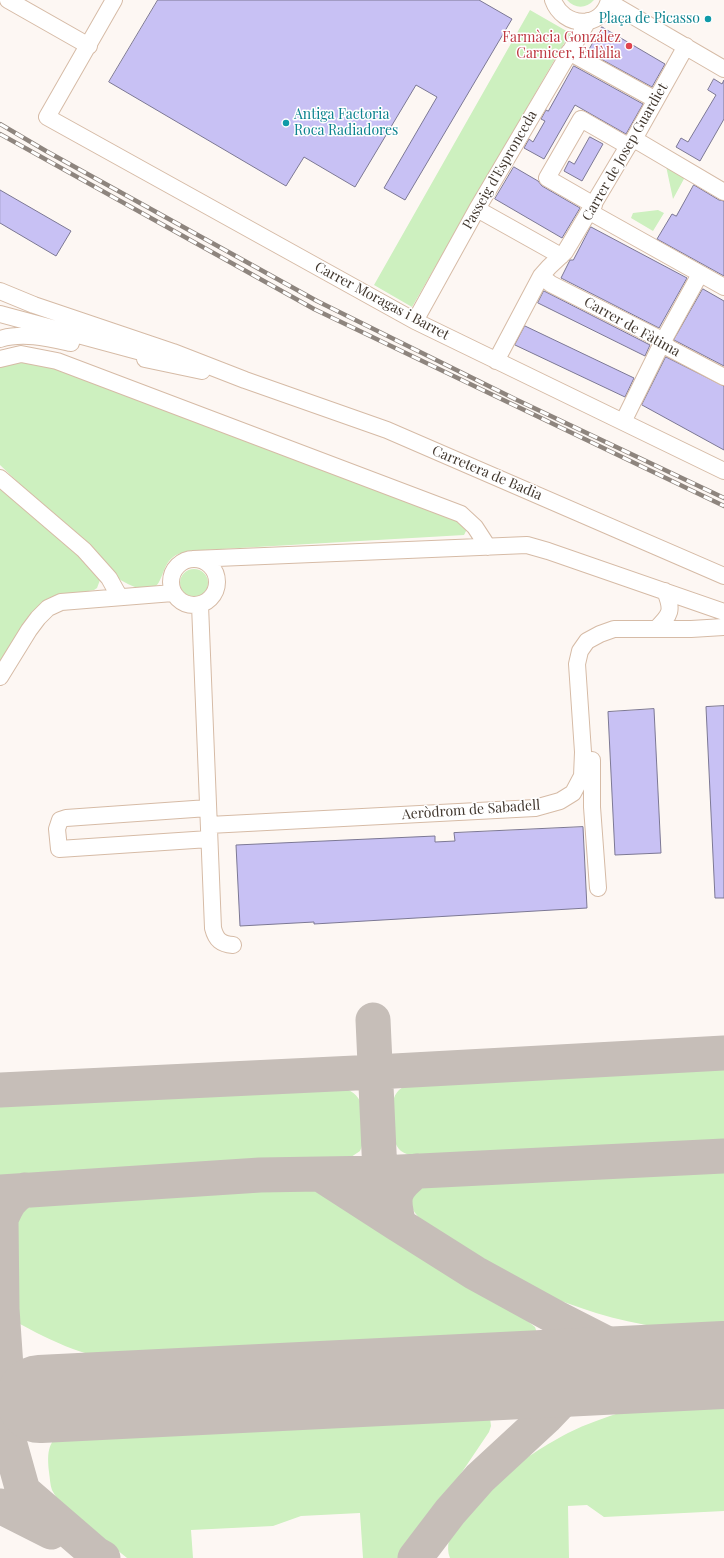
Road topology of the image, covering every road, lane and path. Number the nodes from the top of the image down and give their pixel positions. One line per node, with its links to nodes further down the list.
1 (8, 0): 6 (street)
2 (114, 0): 6 (street)
3 (553, 0): 5 (street)
4 (609, 1): 5 (street); 7 (street)
5 (588, 21): 8 (street, Passeig d'Espronceda)
6 (89, 46): 21 (street, Carrer Moragas i Barret)
7 (686, 46): 9 (street); 10 (street, Carrer de Josep Guardiet)
8 (569, 52): 10 (street); 13 (street, Passeig d'Espronceda)
9 (724, 69)
10 (656, 100): 11 (street, Carrer de Josep Guardiet)
11 (631, 142): 12 (street); 14 (street, Carrer de Josep Guardiet); 14 (street)
12 (724, 192)
13 (477, 209): 15 (street); 21 (street, Passeig d'Espronceda)
14 (592, 209): 15 (street, Carrer de Josep Guardiet); 16 (street)
15 (561, 256): 17 (street, Carrer de Josep Guardiet)
16 (700, 274): 18 (street); 23 (street)
17 (541, 276): 23 (street, Carrer de Fàtima); 25 (street, Carrer de Josep Guardiet)
18 (724, 287)
19 (0, 291): 27 (street)
20 (0, 314): 27 (street)
21 (415, 321): 25 (street, Carrer Moragas i Barret)
22 (0, 340): 27 (street)
23 (662, 343): 26 (street, Carrer de Fàtima); 28 (street)
24 (0, 359): 31 (street)
25 (496, 361): 28 (street, Carrer Moragas i Barret)
26 (724, 377)
27 (245, 380): 35 (street, Carretera de Badia)
28 (623, 422): 29 (street, Carrer Moragas i Barret)
29 (724, 471)
30 (0, 478): 38 (street)
31 (488, 547): 32 (street); 36 (street)
32 (233, 557): 33 (street); 34 (street)
33 (193, 559): 34 (street); 37 (street)
34 (216, 575): 40 (street)
35 (724, 576)
36 (665, 591): 39 (street); 43 (street)
37 (173, 593): 38 (street); 40 (street)
38 (119, 596): 46 (street)
39 (702, 604): 41 (street); 44 (street)
40 (200, 605): 47 (street)
41 (724, 612)
42 (724, 628): 44 (street)
43 (656, 629): 44 (street); 45 (street)
44 (691, 629)
45 (593, 637): 48 (street, Aeròdrom de Sabadell); 49 (street)
46 (0, 677)
47 (208, 808): 48 (street); 48 (street, Aeròdrom de Sabadell)
48 (209, 832): 50 (street)
49 (598, 888)
50 (234, 945)

